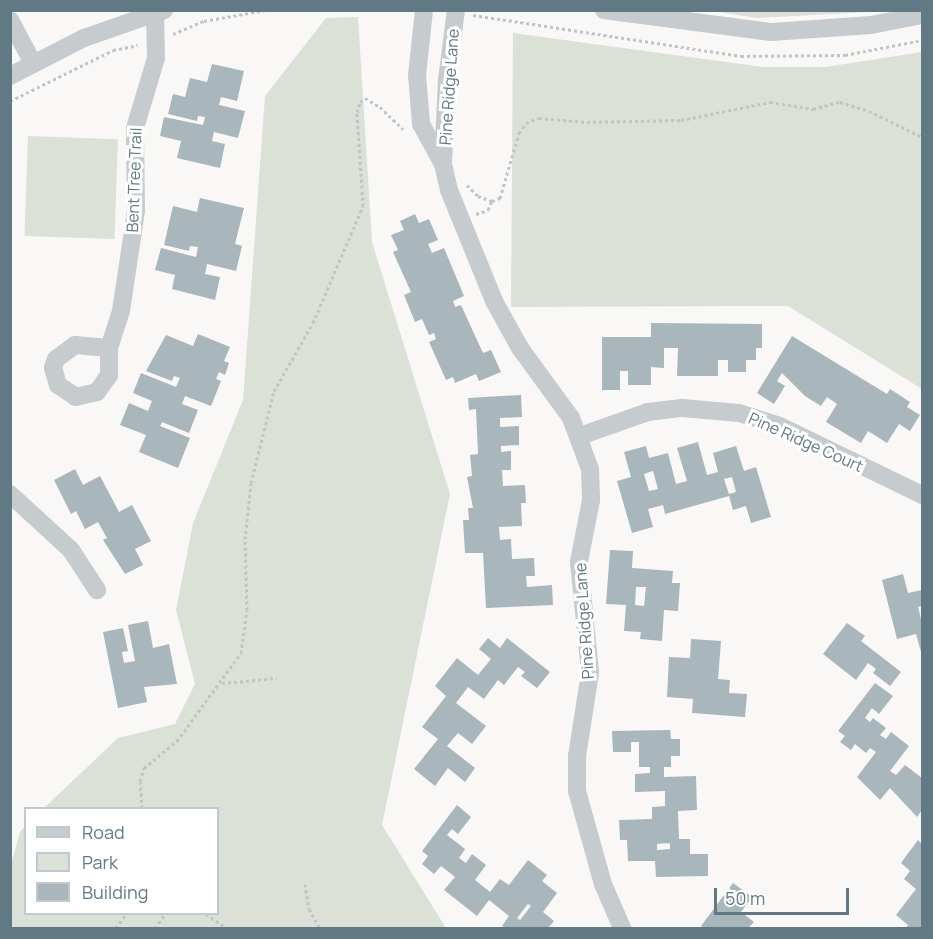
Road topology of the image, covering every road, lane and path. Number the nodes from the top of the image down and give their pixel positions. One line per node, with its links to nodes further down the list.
1 (266, 10): 8 (path)
2 (424, 10): 15 (street, Pine Ridge Lane)
3 (604, 10): 6 (street)
4 (456, 11): 9 (path); 15 (street, Pine Ridge Lane)
5 (159, 12): 8 (street, Bent Tree Trail); 10 (street)
6 (922, 15)
7 (10, 20): 10 (street)
8 (158, 40): 12 (path); 17 (street, Bent Tree Trail)
9 (922, 40)
10 (33, 63): 11 (street)
11 (10, 76)
12 (10, 101)
13 (407, 132): 23 (path)
14 (922, 137): 16 (path)
15 (443, 164): 18 (street, Pine Ridge Lane)
16 (466, 184)
17 (109, 348)
18 (580, 436): 20 (street, Pine Ridge Court); 33 (street, Pine Ridge Lane)
19 (10, 494): 21 (street)
20 (922, 495)
21 (97, 590)
22 (276, 678): 23 (path)
23 (222, 683): 24 (path)
24 (142, 807)
25 (305, 884): 32 (path)
26 (125, 915): 29 (path)
27 (164, 915): 30 (path)
28 (207, 915): 31 (path)
29 (116, 928)
30 (155, 928)
31 (226, 928)
32 (318, 928)
33 (622, 928)

